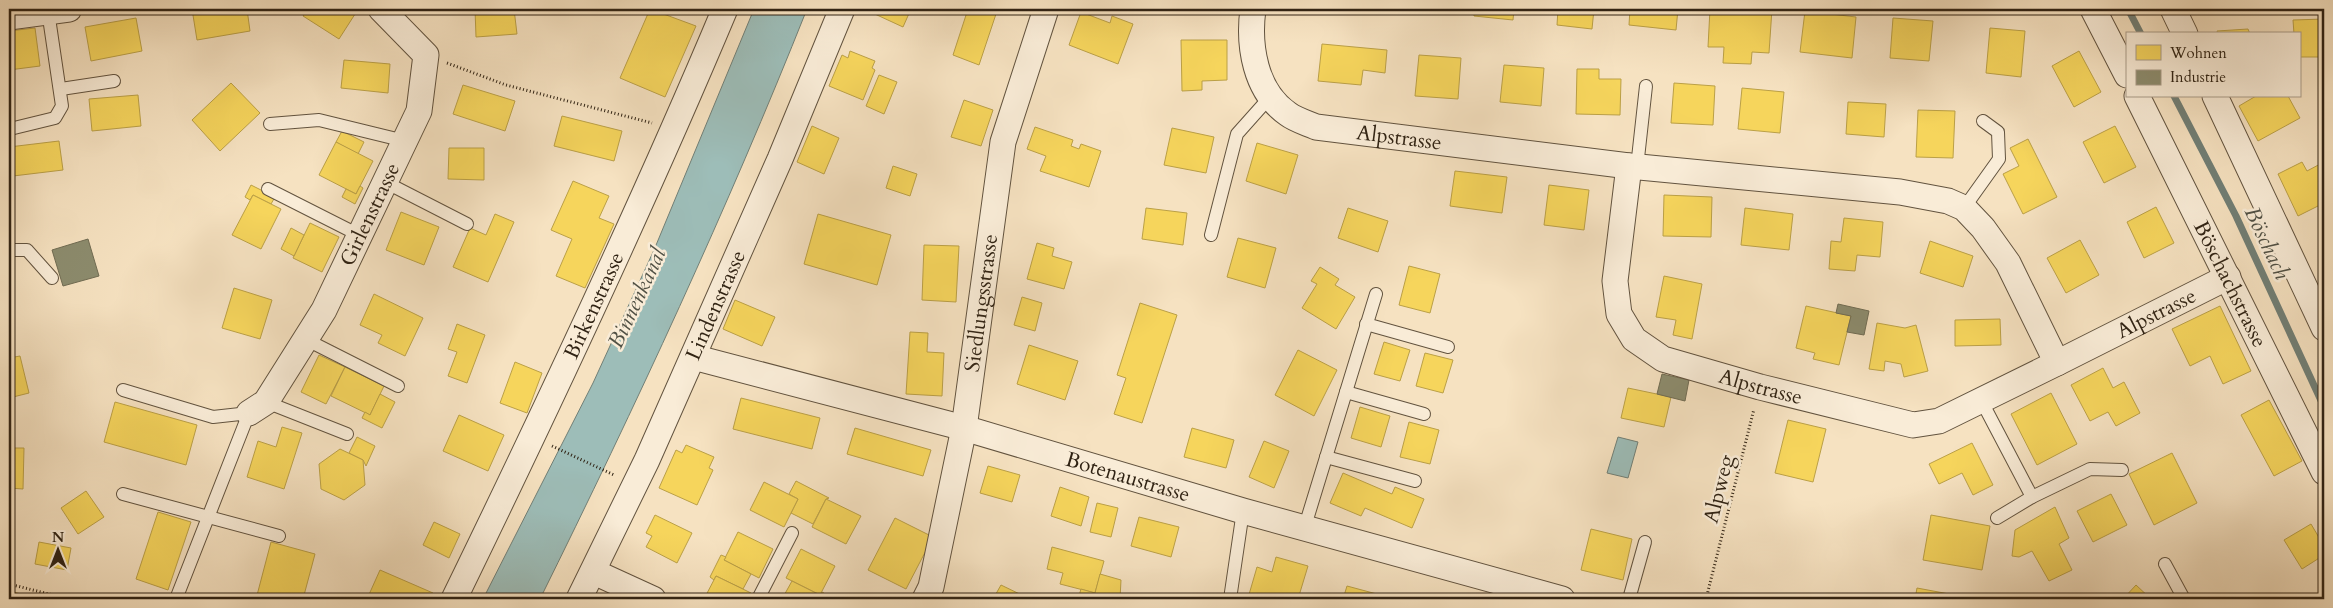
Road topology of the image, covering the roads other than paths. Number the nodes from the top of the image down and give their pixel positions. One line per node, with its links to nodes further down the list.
1 (381, 9): 21 (street, Girlenstrasse)
2 (725, 9): 63 (street, Birkenstrasse)
3 (842, 9): 37 (street, Lindenstrasse)
4 (1046, 9): 45 (street, Siedlungsstrasse)
5 (1253, 9): 15 (street, Alpstrasse)
6 (2093, 9): 11 (street)
7 (2173, 9): 10 (street)
8 (59, 10): 9 (street); 14 (lane)
9 (9, 17)
10 (2184, 32)
11 (2126, 73)
12 (114, 81): 14 (lane)
13 (1646, 86): 22 (lane)
14 (61, 89): 20 (lane)
15 (1270, 97): 22 (street, Alpstrasse); 28 (lane)
16 (2138, 98): 30 (street, Böschachstrasse)
17 (2216, 98): 34 (street)
18 (1984, 121): 25 (lane)
19 (270, 124): 21 (lane)
20 (14, 128)
21 (405, 141): 23 (street, Girlenstrasse)
22 (1633, 166): 25 (street, Alpstrasse); 42 (street, Alpstrasse)
23 (385, 182): 26 (lane); 27 (street, Girlenstrasse)
24 (268, 188): 27 (lane)
25 (1964, 208): 38 (street, Alpstrasse)
26 (466, 224)
27 (359, 235): 35 (street, Girlenstrasse)
28 (1211, 235)
29 (9, 250): 31 (lane)
30 (2228, 277): 38 (street, Alpstrasse); 49 (street, Böschachstrasse)
31 (52, 278)
32 (1376, 294): 33 (lane)
33 (1366, 324): 36 (lane); 41 (lane)
34 (2324, 328)
35 (305, 339): 39 (lane); 43 (street, Girlenstrasse)
36 (1448, 347)
37 (693, 357): 45 (street, Botenaustrasse); 61 (street, Lindenstrasse)
38 (2057, 363): 42 (street, Alpstrasse)
39 (398, 386)
40 (122, 390): 43 (lane)
41 (1346, 392): 44 (lane); 47 (lane)
42 (1982, 400): 52 (lane)
43 (258, 407): 46 (lane); 54 (lane)
44 (1424, 414)
45 (964, 428): 53 (street, Botenaustrasse); 67 (street, Siedlungsstrasse)
46 (347, 434)
47 (1326, 457): 50 (lane); 56 (lane)
48 (2122, 470): 52 (lane)
49 (2324, 472)
50 (1415, 481)
51 (123, 494): 54 (lane)
52 (2032, 497): 55 (lane)
53 (1242, 510): 56 (street, Botenaustrasse); 68 (lane)
54 (208, 516): 58 (lane); 62 (lane)
55 (1996, 518)
56 (1305, 526): 69 (street, Botenaustrasse)
57 (792, 533): 66 (lane)
58 (278, 536)
59 (1645, 542): 70 (lane)
60 (2164, 564): 71 (lane)
61 (594, 572): 64 (street, Lindenstrasse); 65 (street)
62 (176, 599)
63 (454, 599)
64 (579, 599)
65 (653, 599)
66 (758, 599)
67 (925, 599)
68 (1230, 599)
69 (1562, 599)
70 (1629, 599)
71 (2184, 599)

